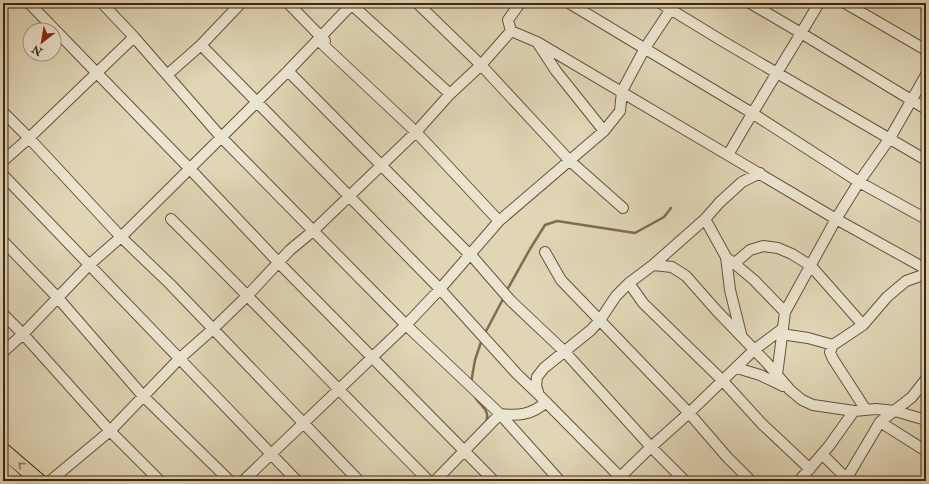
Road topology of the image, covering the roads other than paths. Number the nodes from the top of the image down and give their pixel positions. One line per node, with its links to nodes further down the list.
1 (29, 3): 24 (street)
2 (102, 3): 16 (street)
3 (241, 3): 19 (street)
4 (288, 3): 17 (street)
5 (417, 3): 22 (street)
6 (520, 3): 14 (street)
7 (569, 3): 20 (street)
8 (660, 3): 13 (street)
9 (750, 3): 15 (street)
10 (818, 3): 15 (street)
11 (845, 3): 21 (street)
12 (352, 4): 17 (street); 29 (street)
13 (673, 6): 20 (street); 25 (street)
14 (511, 31): 18 (street); 22 (street)
15 (801, 33): 25 (street); 30 (street)
16 (134, 37): 24 (street); 26 (street)
17 (322, 41): 23 (street); 36 (street)
18 (537, 42): 28 (street); 35 (street)
19 (201, 45): 26 (street); 31 (street)
20 (645, 48): 28 (street); 34 (street)
21 (926, 50)
22 (481, 65): 29 (street); 43 (street)
23 (288, 71): 31 (street); 44 (street)
24 (97, 72): 38 (street); 45 (street)
25 (777, 73): 34 (street); 39 (street)
26 (167, 75): 37 (street)
27 (926, 75): 30 (street)
28 (622, 91): 35 (street); 40 (street)
29 (450, 94): 36 (street)
30 (910, 100): 32 (street); 39 (street)
31 (256, 103): 37 (street); 49 (street)
32 (926, 109)
33 (3, 112): 38 (street)
34 (752, 113): 40 (street); 48 (street)
35 (604, 131): 43 (street)
36 (416, 132): 44 (street); 55 (street)
37 (221, 137): 45 (street); 56 (street)
38 (29, 138): 42 (street); 57 (street)
39 (890, 138): 41 (street); 48 (street)
40 (728, 155): 46 (street)
41 (926, 160)
42 (3, 161)
43 (570, 161): 50 (street); 55 (street)
44 (382, 164): 49 (street); 60 (street)
45 (190, 169): 57 (street); 62 (street)
46 (760, 173): 52 (street); 53 (street)
47 (3, 175): 65 (street)
48 (859, 182): 53 (street); 54 (street)
49 (348, 196): 56 (street); 70 (street)
50 (622, 208)
51 (171, 219): 71 (street)
52 (705, 219): 61 (street); 64 (street)
53 (836, 219): 66 (street); 67 (street)
54 (926, 219)
55 (499, 221): 60 (street)
56 (313, 231): 62 (street); 76 (street)
57 (121, 237): 65 (street); 78 (street)
58 (3, 241): 72 (street)
59 (545, 252): 75 (street)
60 (470, 254): 70 (street); 85 (street)
61 (726, 256): 63 (street); 81 (street)
62 (279, 263): 71 (street); 86 (street)
63 (735, 264): 66 (street); 73 (street)
64 (653, 265): 69 (street); 81 (street)
65 (89, 266): 72 (street); 87 (street)
66 (810, 266): 73 (street); 77 (street)
67 (926, 269)
68 (926, 274): 77 (street)
69 (630, 283): 75 (street); 91 (street)
70 (440, 289): 76 (street); 95 (street)
71 (248, 295): 78 (street); 93 (street)
72 (58, 298): 80 (street); 94 (street)
73 (785, 312): 79 (street)
74 (3, 314): 80 (street)
75 (600, 320): 85 (street); 99 (street)
76 (406, 325): 86 (street); 100 (street)
77 (863, 326): 82 (street)
78 (213, 329): 87 (street); 103 (street)
79 (782, 331): 82 (street); 83 (street); 89 (street)
80 (22, 334): 84 (street); 104 (street)
81 (742, 336): 83 (street)
82 (833, 345): 96 (street)
83 (754, 350): 88 (street); 89 (street)
84 (3, 352)
85 (565, 352): 95 (street); 105 (street)
86 (372, 358): 93 (street); 107 (street)
87 (180, 359): 94 (street); 109 (street)
88 (737, 368): 91 (street); 92 (street)
89 (777, 375): 92 (street)
90 (926, 379): 98 (street)
91 (722, 380): 99 (street); 112 (street)
92 (790, 390): 97 (street)
93 (339, 391): 103 (street); 123 (street)
94 (143, 396): 104 (street); 119 (street)
95 (543, 398): 100 (street); 113 (street)
96 (866, 410): 97 (street); 98 (street)
97 (854, 411): 110 (street)
98 (895, 411): 101 (street); 102 (street)
99 (689, 413): 105 (street); 128 (street)
100 (500, 414): 107 (street); 126 (street)
101 (926, 420)
102 (880, 422): 108 (street); 114 (street)
103 (305, 423): 109 (street); 122 (street)
104 (110, 431): 117 (street); 118 (street)
105 (651, 447): 113 (street); 127 (street)
106 (3, 450): 116 (highway, one-way to 106)
107 (465, 451): 124 (street); 125 (street)
108 (926, 451)
109 (272, 454): 120 (street); 121 (street)
110 (822, 454): 112 (street); 114 (street)
111 (3, 469): 115 (highway)
112 (810, 469): 129 (street)
113 (620, 480)
114 (848, 480)
115 (16, 481)
116 (39, 481)
117 (50, 481)
118 (160, 481)
119 (230, 481)
120 (243, 481)
121 (297, 481)
122 (359, 481)
123 (429, 481)
124 (435, 481)
125 (494, 481)
126 (560, 481)
127 (685, 481)
128 (751, 481)
129 (799, 481)

